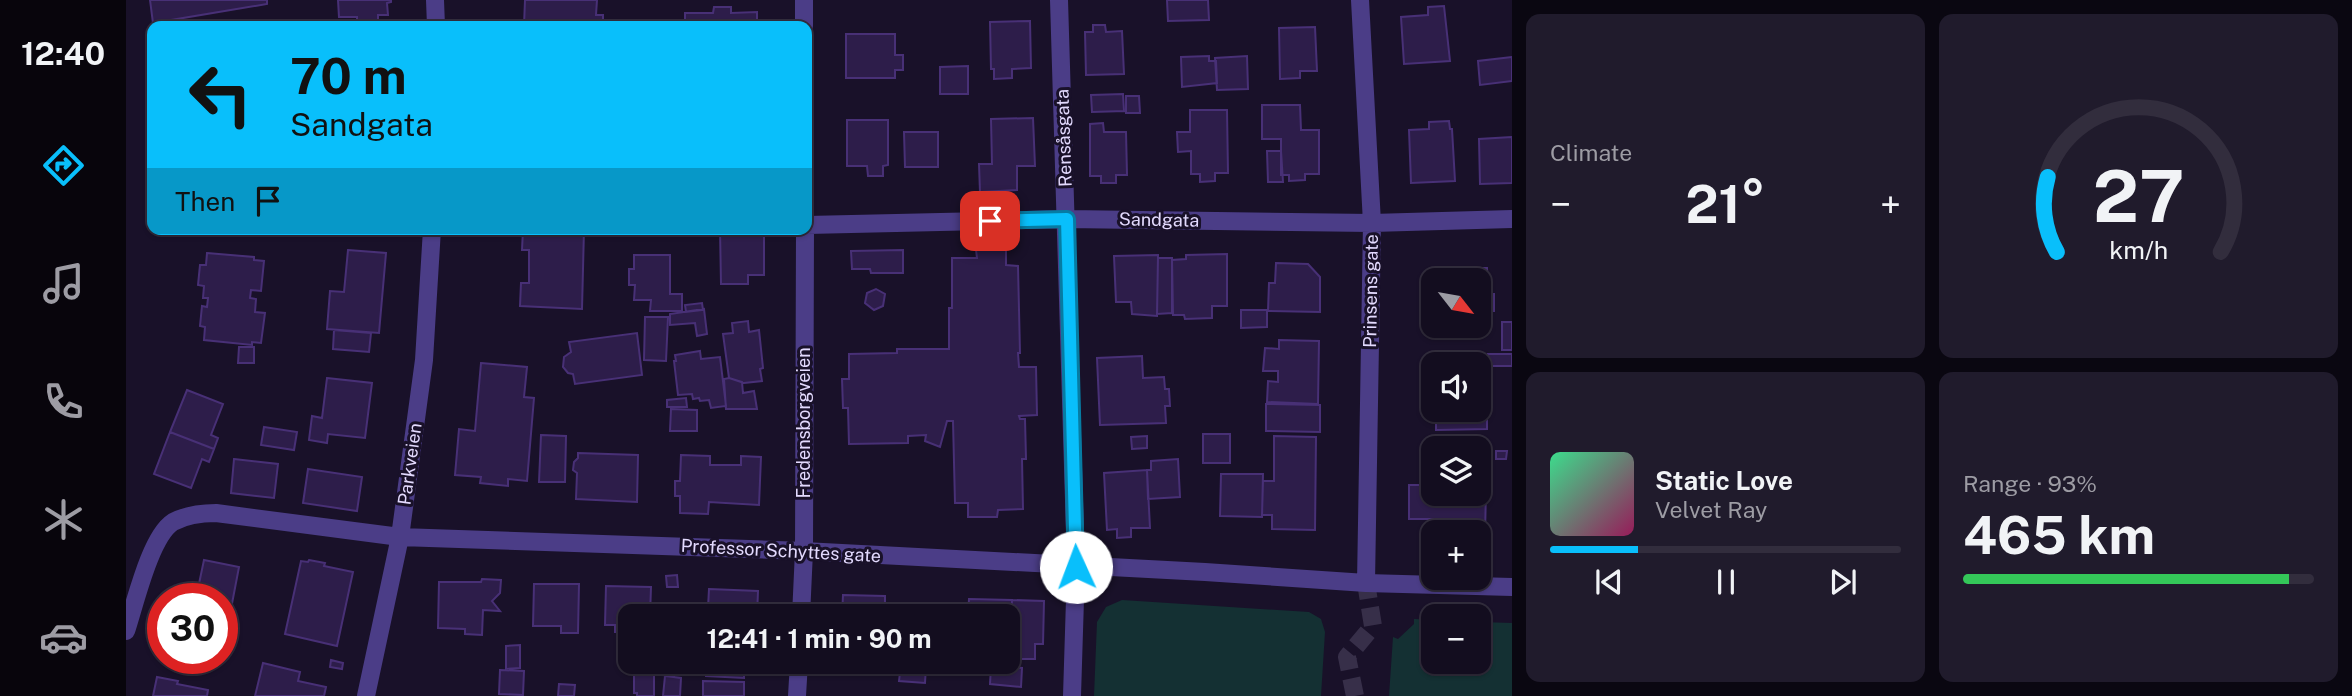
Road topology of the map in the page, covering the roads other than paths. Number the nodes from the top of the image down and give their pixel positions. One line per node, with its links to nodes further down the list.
1 (435, 0): 5 (street)
2 (804, 0): 6 (street)
3 (1059, 0): 7 (street, Rensåsgata)
4 (1360, 0): 9 (street, Prinsens gate)
5 (436, 21)
6 (804, 21)
7 (1067, 219): 9 (street, Sandgata); 10 (street, Sandgata); 15 (street, Rensåsgata)
8 (1512, 219): 9 (street, Sandgata)
9 (1373, 223): 16 (street, Prinsens gate)
10 (812, 227)
11 (432, 235): 13 (street, Parkveien)
12 (806, 235): 14 (street, Fredensborgveien)
13 (400, 537): 14 (street, Professor Schyttes gate); 19 (street, Professor Schyttes gate); 21 (street, Parkveien)
14 (804, 551): 15 (street, Professor Schyttes gate); 18 (street, Fredensborgveien)
15 (1076, 567): 16 (street, Professor Schyttes gate); 23 (street, Rensåsgata)
16 (1366, 583): 17 (street, Professor Schyttes gate)
17 (1512, 587)
18 (802, 604)
19 (126, 631)
20 (798, 674): 22 (street)
21 (366, 696)
22 (797, 696)
23 (1072, 696)

